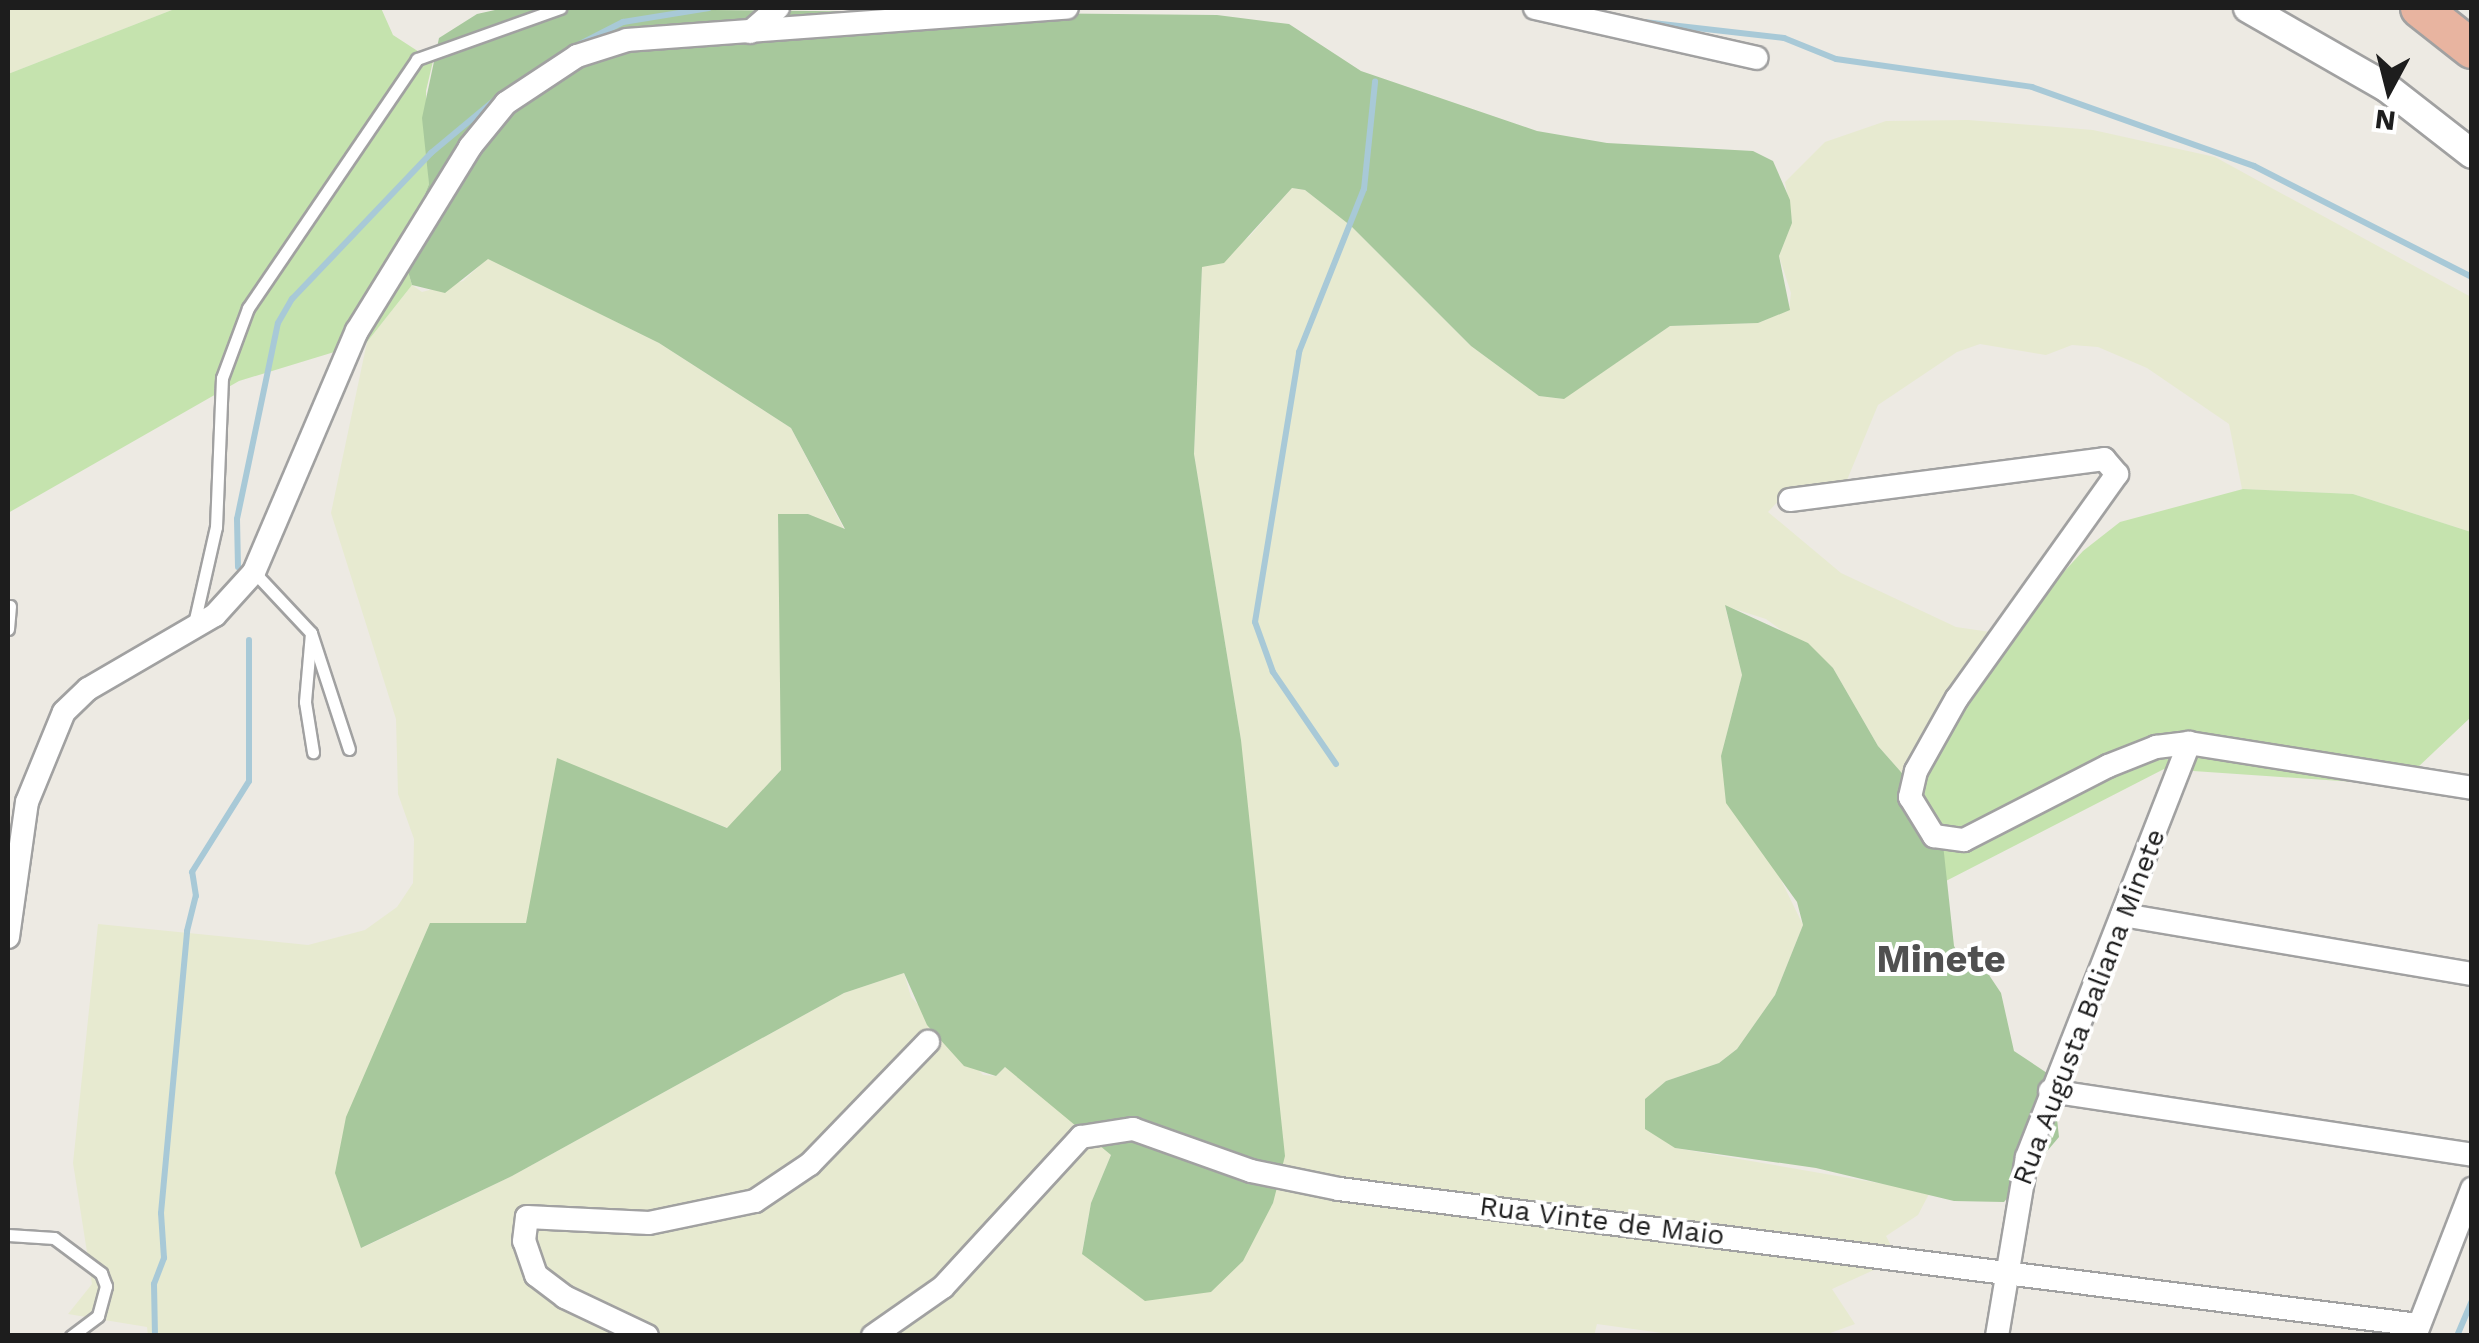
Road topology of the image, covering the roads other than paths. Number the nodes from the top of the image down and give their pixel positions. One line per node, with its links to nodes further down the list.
1 (560, 8): 15 (lane)
2 (778, 8): 7 (street)
3 (1067, 8): 7 (street)
4 (1535, 8): 9 (street)
5 (2248, 8): 10 (street)
6 (2420, 8): 8 (highway)
7 (750, 32): 12 (street)
8 (2472, 50)
9 (1756, 58)
10 (2472, 154)
11 (1790, 500): 17 (street)
12 (254, 572): 15 (street); 16 (lane)
13 (10, 606): 14 (lane)
14 (8, 629)
15 (193, 630): 21 (street)
16 (311, 633): 18 (lane); 19 (lane)
17 (2189, 743): 20 (street); 22 (street, Rua Augusta Baliana Minete)
18 (349, 749)
19 (313, 752)
20 (2472, 788)
21 (12, 858): 23 (street)
22 (2123, 915): 24 (street); 26 (street, Rua Augusta Baliana Minete)
23 (8, 937)
24 (2472, 974)
25 (928, 1042): 33 (street)
26 (2050, 1092): 27 (street); 30 (street, Rua Augusta Baliana Minete)
27 (2472, 1155)
28 (2472, 1189): 31 (street)
29 (8, 1235): 32 (lane)
30 (2003, 1275): 31 (street, Rua Vinte de Maio); 34 (street, Rua Vinte de Maio); 35 (street, Rua Augusta Baliana Minete)
31 (2416, 1330)
32 (71, 1336)
33 (647, 1336)
34 (873, 1336)
35 (1997, 1336)

